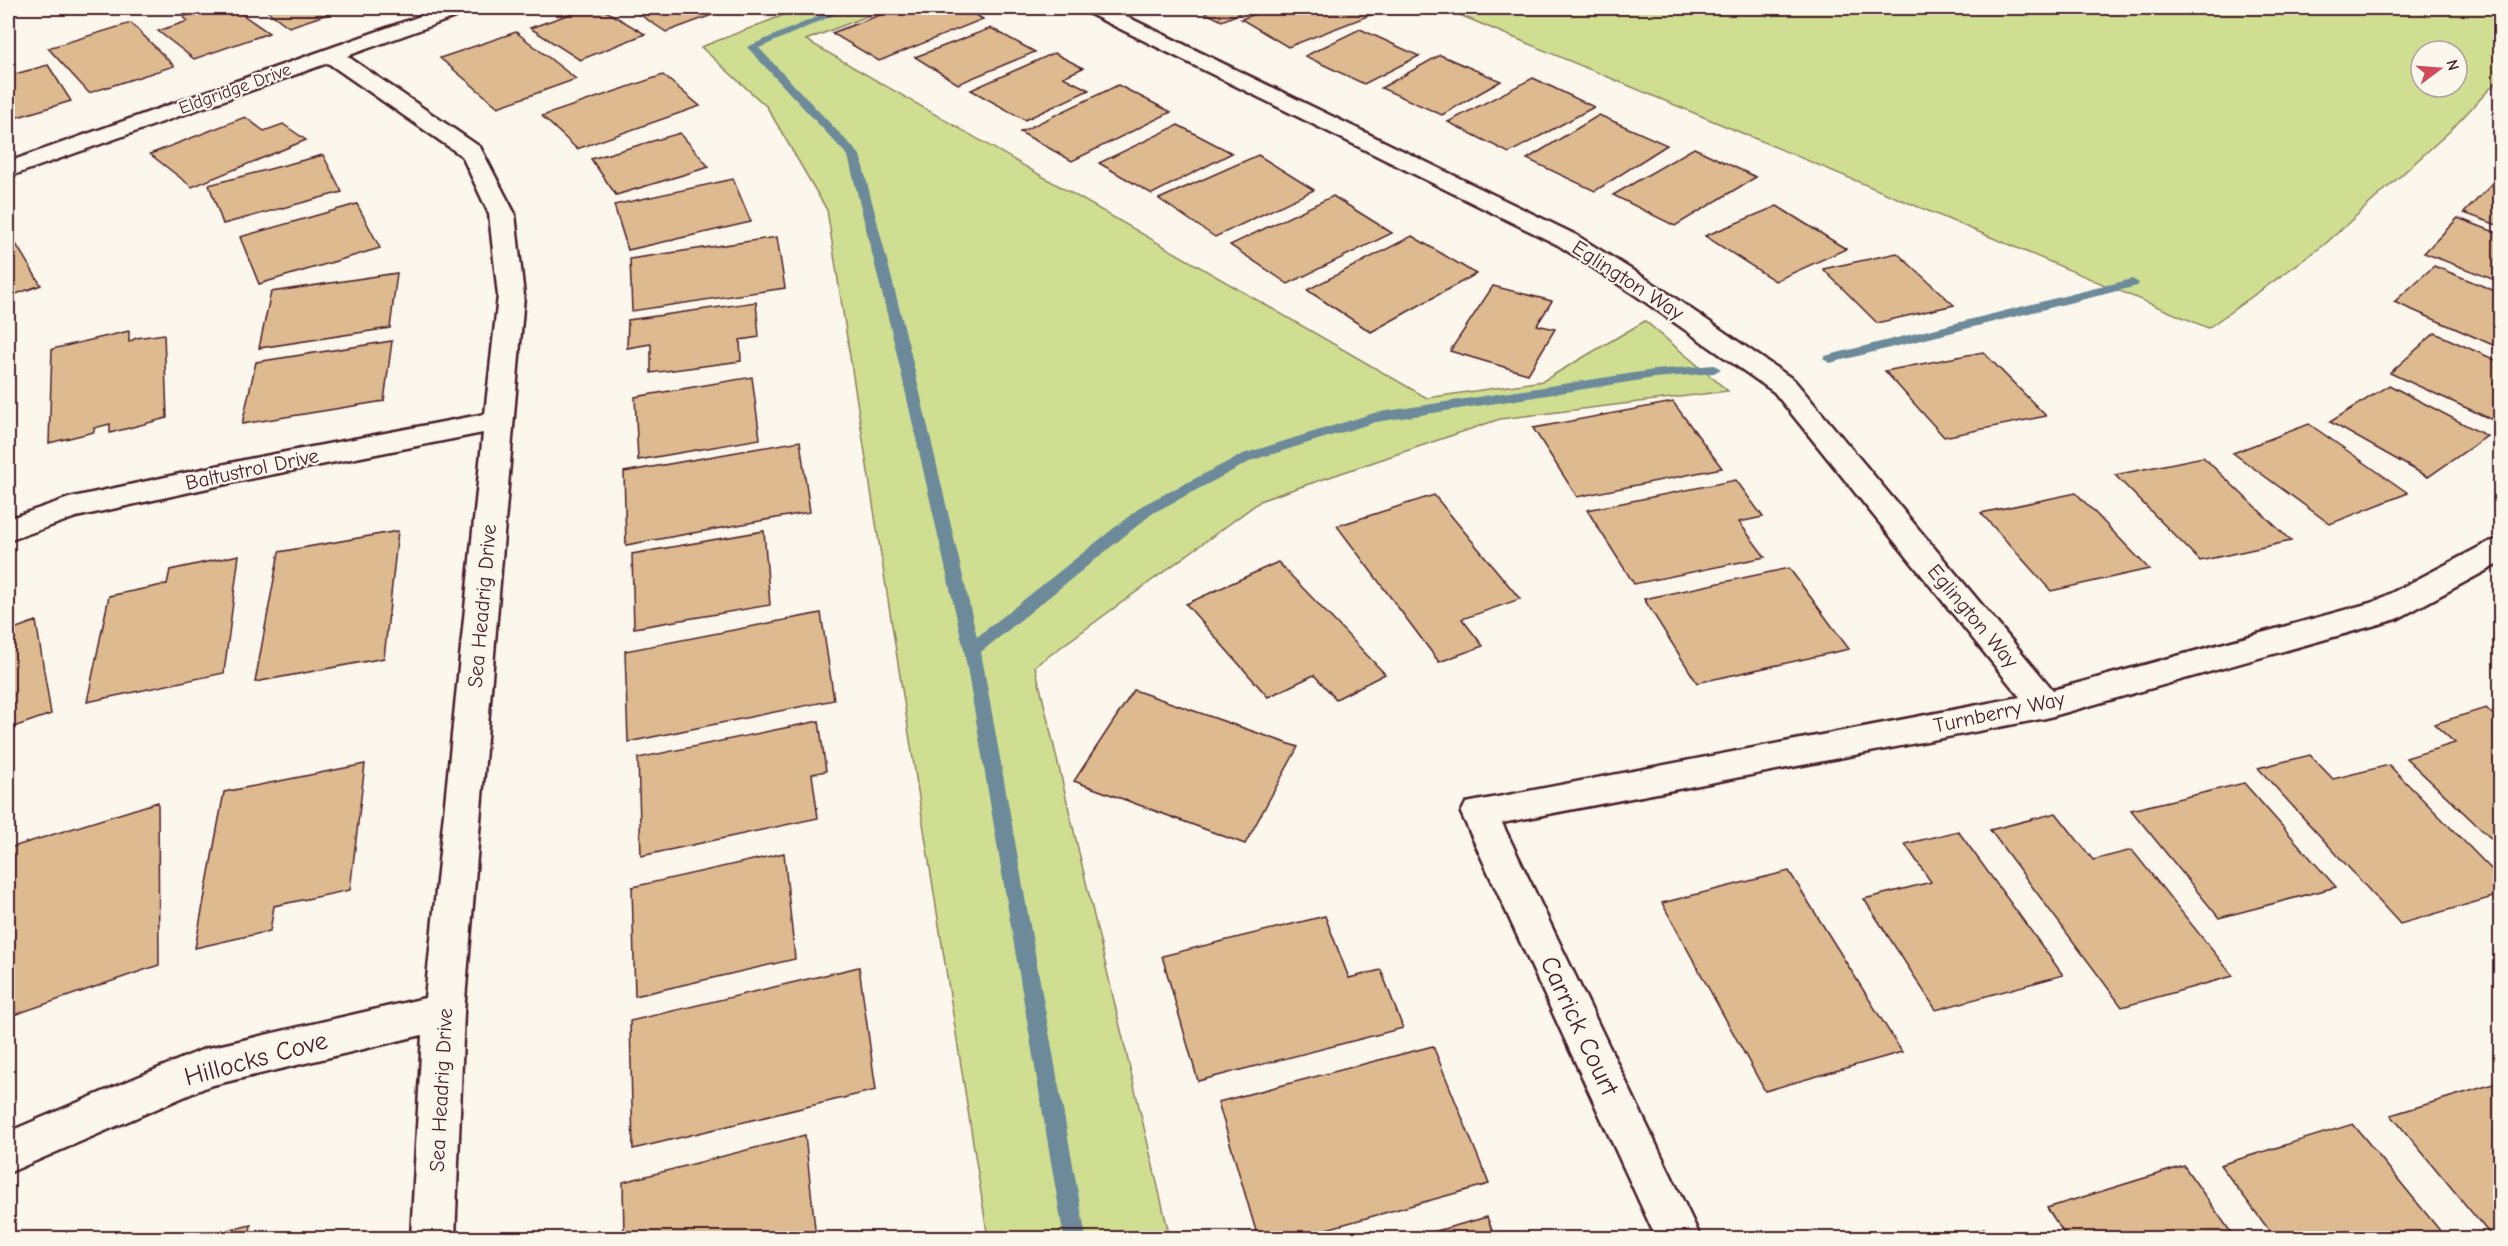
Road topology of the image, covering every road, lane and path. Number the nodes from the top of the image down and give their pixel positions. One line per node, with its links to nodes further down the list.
1 (462, 8): 3 (street, Eldgridge Drive)
2 (1093, 8): 8 (street, Eglington Way)
3 (330, 55): 4 (street, Eldgridge Drive); 5 (street, Sea Headrig Drive)
4 (8, 170)
5 (499, 421): 6 (street, Baltustrol Drive); 10 (street, Sea Headrig Drive)
6 (8, 530)
7 (2500, 550): 8 (street, Turnberry Way)
8 (2046, 705): 9 (street, Turnberry Way)
9 (1479, 813): 13 (street, Carrick Court)
10 (444, 1012): 11 (street, Hillocks Cove); 12 (street, Sea Headrig Drive)
11 (8, 1153)
12 (433, 1239)
13 (1679, 1239)

